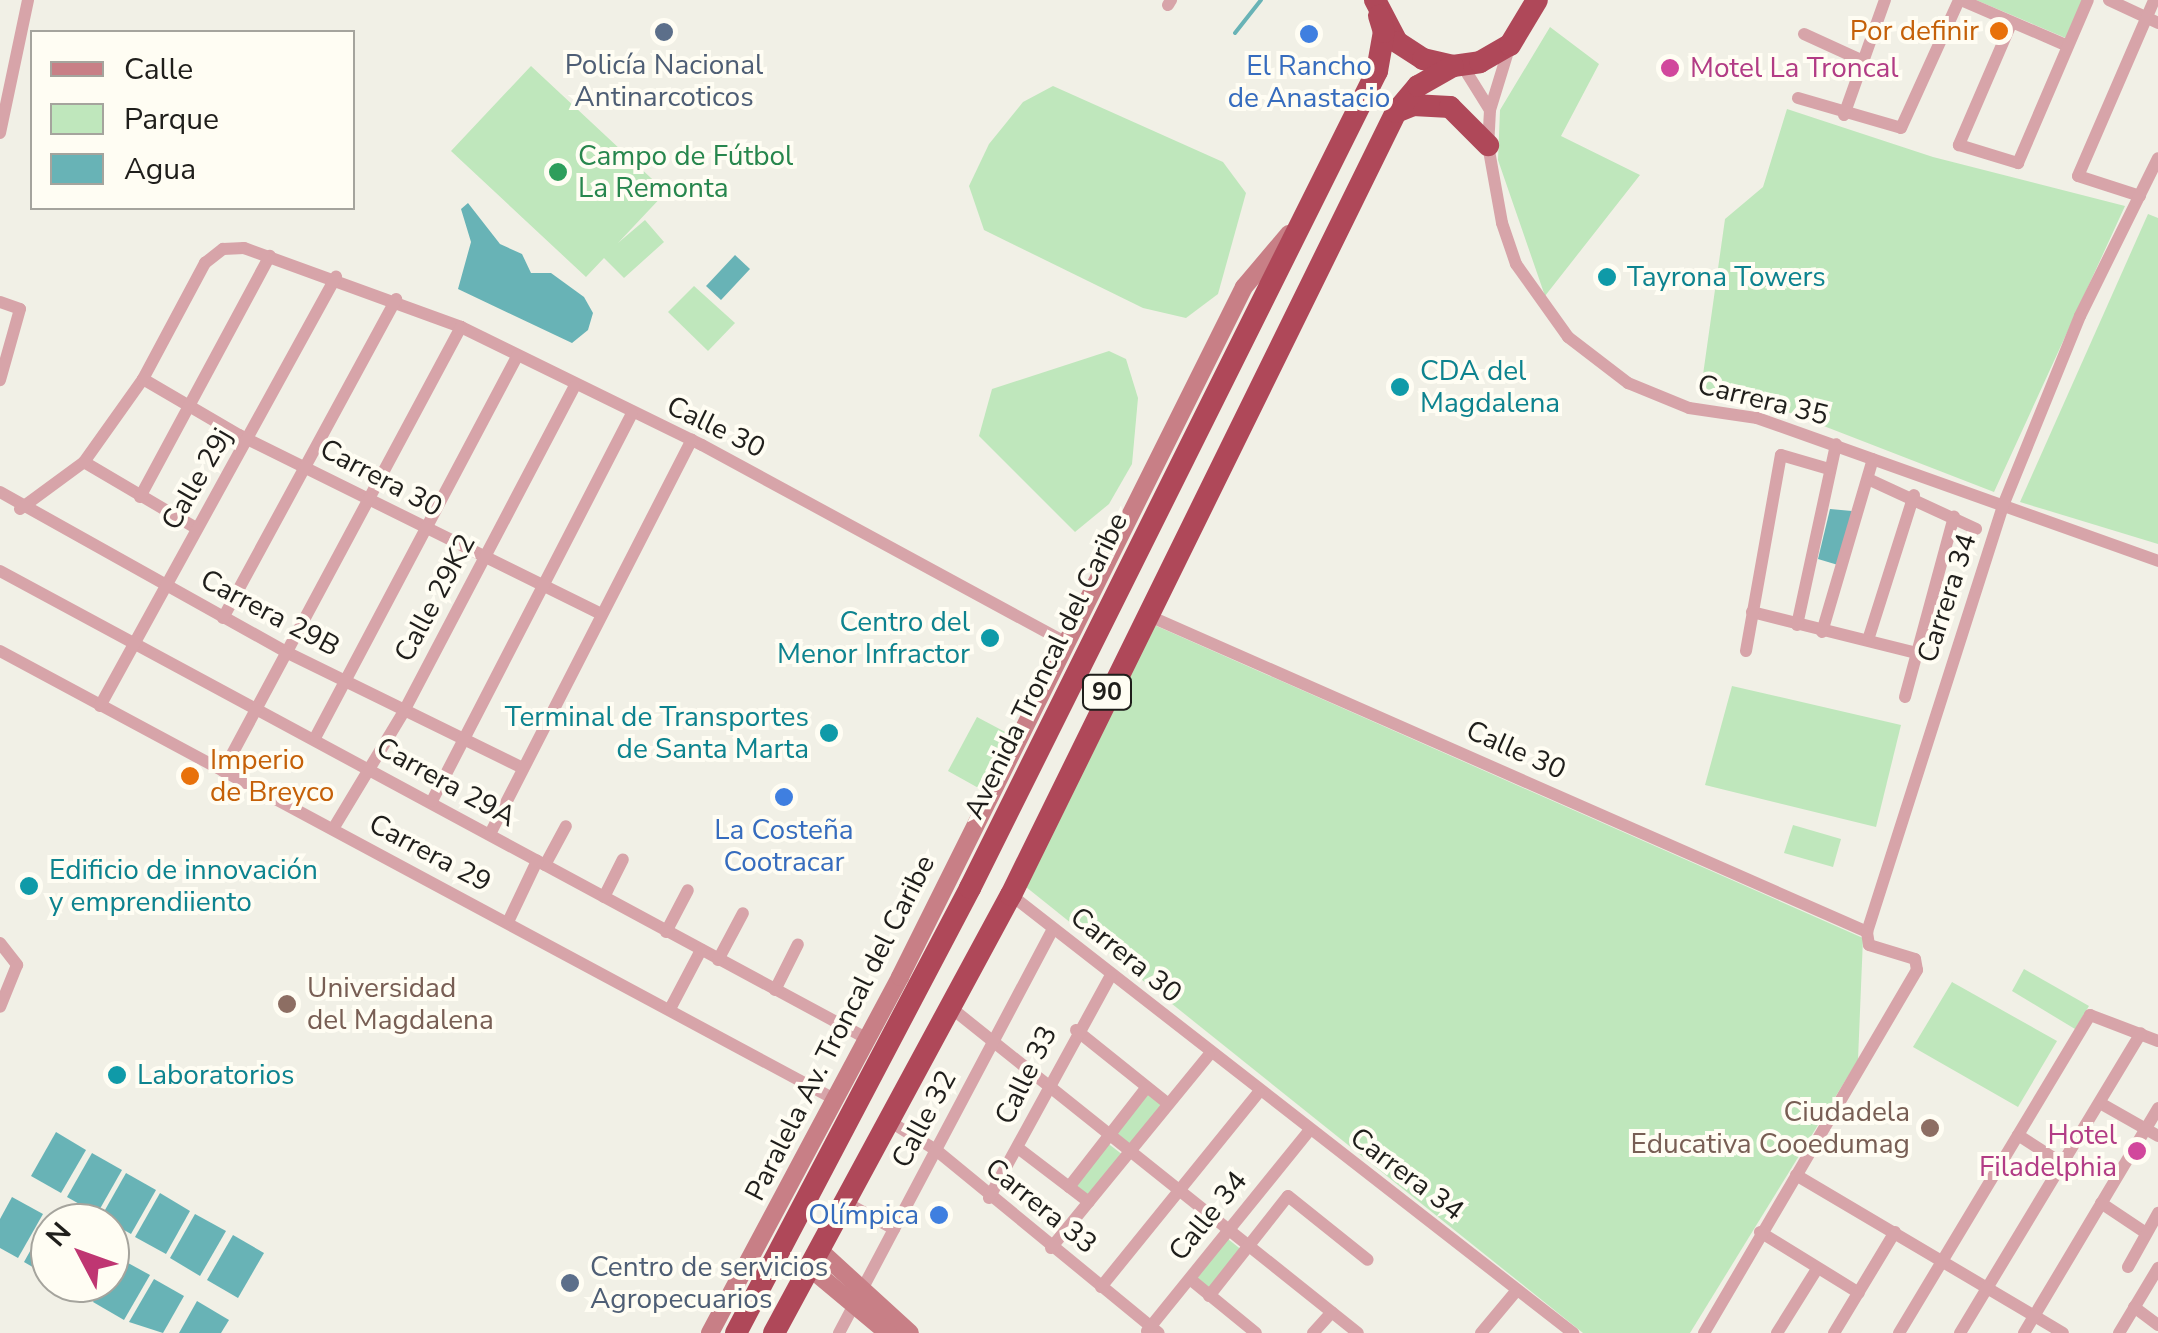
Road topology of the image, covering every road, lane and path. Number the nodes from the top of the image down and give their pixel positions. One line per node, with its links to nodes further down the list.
1 (28, 0): 20 (street)
2 (1537, 0): 12 (highway)
3 (1960, 0): 10 (street); 19 (street)
4 (2088, 0): 13 (street)
5 (2109, 0): 9 (street)
6 (2154, 0): 9 (street)
7 (1880, 2): 14 (street)
8 (1376, 4): 15 (highway); 24 (highway, Avenida Troncal del Caribe / 90)
9 (2152, 21): 23 (street)
10 (2010, 24): 13 (street); 13 (street)
11 (1804, 34): 14 (street)
12 (1510, 45): 15 (highway); 17 (street, Carrera 35)
13 (2068, 46)
14 (1863, 61): 19 (street)
15 (1458, 66): 17 (street); 18 (highway, 90)
16 (1798, 98): 19 (street)
17 (1490, 110): 21 (street, Carrera 35)
18 (1396, 112): 21 (highway); 61 (highway, 90)
19 (1844, 115)
20 (0, 133)
21 (1488, 145): 38 (street, Carrera 35)
22 (2158, 158): 23 (street, Carrera 34)
23 (2148, 193): 48 (street, Carrera 34)
24 (1301, 220): 66 (street, Paralela Av. Troncal del Caribe); 161 (highway, Avenida Troncal del Caribe / 90)
25 (270, 256): 26 (street, Calle 30); 31 (street, Calle 30); 34 (street)
26 (336, 277): 27 (street, Calle 30); 36 (street, Calle 29j)
27 (396, 299): 29 (street, Calle 30); 41 (street)
28 (0, 302): 32 (street)
29 (460, 327): 30 (street, Calle 30); 47 (street)
30 (517, 356): 33 (street, Calle 30); 53 (street)
31 (143, 379): 34 (street, Carrera 30); 40 (street, Calle 30)
32 (0, 380)
33 (574, 386): 35 (street, Calle 30); 54 (street, Calle 29K2)
34 (191, 407): 36 (street, Carrera 30); 46 (street)
35 (632, 414): 37 (street, Calle 30); 58 (street)
36 (250, 438): 41 (street, Carrera 30); 51 (street, Calle 29j)
37 (692, 440): 60 (street); 66 (street, Calle 30)
38 (1836, 444): 39 (street, Carrera 35); 42 (street)
39 (1874, 459): 43 (street); 48 (street, Carrera 35)
40 (84, 462): 46 (street); 49 (street, Calle 30)
41 (307, 467): 47 (street, Carrera 30); 62 (street)
42 (1829, 469): 59 (street); 63 (street)
43 (1868, 479): 45 (street); 64 (street)
44 (1, 495): 49 (street, Carrera 29B)
45 (1914, 495): 50 (street); 65 (street)
46 (140, 496): 51 (street)
47 (367, 499): 53 (street, Carrera 30); 69 (street)
48 (2002, 508): 55 (street, Carrera 35); 95 (street, Carrera 34)
49 (20, 509): 57 (street, Carrera 29B)
50 (1954, 517): 52 (street); 71 (street)
51 (196, 528): 57 (street, Calle 29j)
52 (1976, 529)
53 (427, 531): 54 (street, Carrera 30); 72 (street)
54 (485, 558): 58 (street, Carrera 30); 76 (street, Calle 29K2)
55 (2158, 561)
56 (0, 571): 67 (street, Carrera 29A)
57 (167, 584): 62 (street, Carrera 29B); 67 (street, Calle 29j)
58 (544, 586): 60 (street, Carrera 30); 78 (street)
59 (1752, 612): 63 (street); 70 (street)
60 (601, 614): 79 (street)
61 (1144, 614): 89 (highway, 90); 95 (street, Calle 30)
62 (223, 618): 69 (street, Carrera 29B)
63 (1798, 625): 64 (street)
64 (1822, 632): 65 (street)
65 (1868, 640): 71 (street)
66 (1065, 642): 107 (street, Paralela Av. Troncal del Caribe)
67 (134, 643): 74 (street, Calle 29j); 75 (street, Carrera 29A)
68 (0, 651): 74 (street, Carrera 29)
69 (286, 652): 72 (street, Carrera 29B); 75 (street)
70 (1746, 652)
71 (1917, 653): 73 (street)
72 (346, 681): 76 (street, Carrera 29B); 77 (street)
73 (1905, 697)
74 (100, 706): 81 (street, Carrera 29)
75 (257, 708): 77 (street, Carrera 29A); 81 (street)
76 (403, 713): 78 (street, Carrera 29B); 80 (street, Calle 29K2)
77 (314, 738): 80 (street, Carrera 29A)
78 (466, 740): 79 (street, Carrera 29B); 82 (street)
79 (522, 768): 85 (street)
80 (371, 769): 82 (street, Carrera 29A); 84 (street, Calle 29K2)
81 (223, 771): 84 (street, Carrera 29)
82 (432, 801): 85 (street, Carrera 29A)
83 (566, 826): 87 (street)
84 (333, 829): 92 (street, Carrera 29)
85 (490, 834): 87 (street, Carrera 29A)
86 (623, 859): 90 (street)
87 (541, 863): 90 (street, Carrera 29A); 92 (street)
88 (688, 890): 94 (street)
89 (1011, 894): 93 (street, Carrera 30); 103 (highway, 90)
90 (604, 897): 94 (street, Carrera 29A)
91 (743, 913): 99 (street)
92 (508, 922): 104 (street, Carrera 29)
93 (1053, 929): 100 (street, Carrera 30); 108 (street, Calle 32)
94 (666, 932): 98 (street, Carrera 29A)
95 (1868, 932): 127 (street, Calle 30)
96 (0, 943): 102 (street)
97 (798, 944): 101 (street)
98 (700, 950): 99 (street, Carrera 29A); 104 (street)
99 (718, 960): 101 (street, Carrera 29A)
100 (1111, 975): 105 (street, Calle 33); 110 (street, Carrera 30)
101 (775, 990): 107 (street, Carrera 29A)
102 (0, 1007)
103 (950, 1007): 108 (street); 118 (highway, 90)
104 (670, 1009): 114 (street, Carrera 29)
105 (1076, 1030): 111 (street); 112 (street, Calle 33)
106 (2141, 1033): 109 (street); 116 (street); 121 (street)
107 (866, 1038): 114 (street, Paralela Av. Troncal del Caribe)
108 (996, 1038): 112 (street); 124 (street, Calle 32)
109 (2158, 1041)
110 (1209, 1055): 113 (street, Carrera 34); 115 (street)
111 (1146, 1088): 115 (street); 122 (street)
112 (1048, 1090): 122 (street); 123 (street, Calle 33)
113 (1259, 1092): 119 (street, Carrera 34); 129 (street)
114 (836, 1100): 160 (street, Paralela Av. Troncal del Caribe)
115 (1167, 1103): 125 (street)
116 (2100, 1103): 120 (street); 126 (street)
117 (2158, 1108): 120 (street)
118 (888, 1121): 124 (street, Carrera 33); 131 (highway, 90)
119 (1309, 1131): 136 (street, Calle 34); 151 (street, Carrera 34)
120 (2152, 1132): 133 (street)
121 (2018, 1135): 126 (street); 144 (street)
122 (1107, 1136): 125 (street); 128 (street)
123 (1018, 1148): 128 (street); 130 (street, Calle 33)
124 (936, 1150): 130 (street, Carrera 33); 135 (street, Calle 32)
125 (1129, 1152): 129 (street); 132 (street)
126 (2063, 1164): 150 (street)
127 (1796, 1175): 137 (street); 138 (street)
128 (1069, 1186): 132 (street)
129 (1178, 1192): 136 (street); 149 (street)
130 (989, 1198): 141 (street, Carrera 33)
131 (844, 1202): 135 (street); 142 (highway, 90)
132 (1090, 1202): 141 (street)
133 (2101, 1204): 139 (street); 157 (street)
134 (2158, 1213): 139 (street)
135 (894, 1229): 154 (street, Calle 32)
136 (1228, 1231): 140 (street); 148 (street, Calle 34)
137 (1760, 1232): 147 (street); 171 (street)
138 (1896, 1232): 144 (street); 152 (street)
139 (2146, 1233): 145 (street)
140 (1248, 1245): 143 (street); 153 (street); 156 (street)
141 (1051, 1248): 149 (street, Carrera 33)
142 (814, 1258): 154 (street); 162 (highway, 90)
143 (1368, 1260)
144 (1942, 1261): 150 (street); 174 (street)
145 (2128, 1267)
146 (2158, 1268): 155 (street)
147 (1817, 1269): 152 (street); 172 (street)
148 (1190, 1278): 153 (street); 159 (street, Calle 34)
149 (1101, 1287): 159 (street, Carrera 33)
150 (1986, 1289): 157 (street); 175 (street)
151 (1517, 1290): 169 (street); 170 (street, Carrera 34)
152 (1859, 1293): 173 (street)
153 (1209, 1296): 166 (street)
154 (858, 1298): 163 (street, Calle 32); 164 (street); 165 (street)
155 (2134, 1308): 158 (street); 178 (street)
156 (1332, 1312): 167 (street); 168 (street)
157 (2034, 1316): 176 (street); 177 (street)
158 (2155, 1325)
159 (1152, 1331)
160 (710, 1333)
161 (736, 1333)
162 (774, 1333)
163 (839, 1333)
164 (888, 1333)
165 (909, 1333)
166 (1256, 1333)
167 (1314, 1333)
168 (1358, 1333)
169 (1482, 1333)
170 (1574, 1333)
171 (1704, 1333)
172 (1777, 1333)
173 (1834, 1333)
174 (1899, 1333)
175 (1960, 1333)
176 (2024, 1333)
177 (2063, 1333)
178 (2119, 1333)

